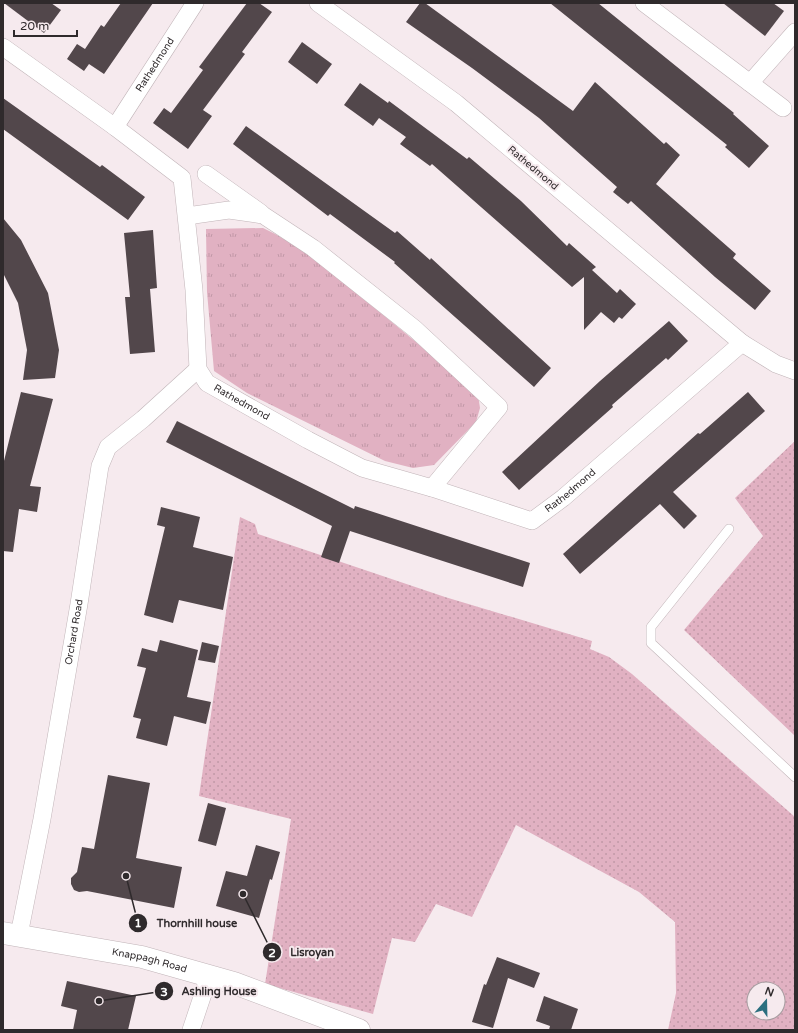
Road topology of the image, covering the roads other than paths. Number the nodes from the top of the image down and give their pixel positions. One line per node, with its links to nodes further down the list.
1 (195, 3): 8 (street, Rathedmond)
2 (318, 3): 12 (street, Rathedmond)
3 (644, 3): 6 (street)
4 (795, 32): 6 (street)
5 (3, 47): 8 (street)
6 (750, 83): 7 (street)
7 (783, 108)
8 (116, 127): 11 (street)
9 (206, 174): 10 (street)
10 (263, 215): 11 (street); 15 (street)
11 (187, 216): 13 (street)
12 (742, 343): 14 (street, Rathedmond); 15 (street, Rathedmond)
13 (198, 369): 15 (street, Rathedmond); 18 (street, Orchard Road)
14 (795, 371)
15 (432, 488)
16 (728, 529): 17 (lane)
17 (795, 777)
18 (11, 934): 19 (main road, Knappagh Road)
19 (209, 976): 20 (street); 21 (main road, Knappagh Road)
20 (191, 1030)
21 (359, 1030)

